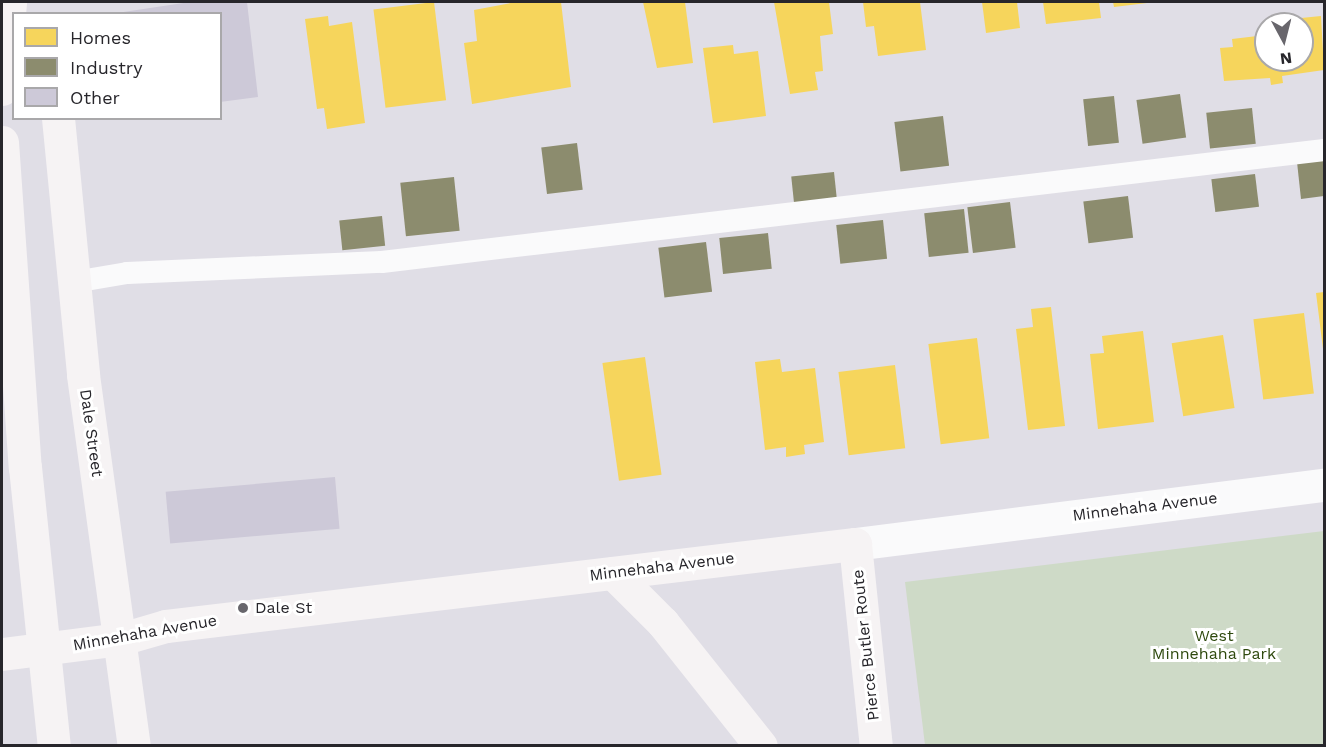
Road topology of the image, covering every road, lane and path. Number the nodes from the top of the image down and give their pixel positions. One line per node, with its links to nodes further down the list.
1 (12, 16): 2 (main road)
2 (2, 89)
3 (58, 120): 6 (main road, Dale Street)
4 (2, 142): 7 (main road)
5 (1324, 150): 6 (lane)
6 (74, 282): 11 (main road, Dale Street)
7 (8, 306): 12 (main road)
8 (1324, 485): 9 (street, Minnehaha Avenue)
9 (855, 544): 10 (main road, Minnehaha Avenue); 17 (main road, Pierce Butler Route)
10 (614, 573): 11 (main road, Minnehaha Avenue); 16 (main road)
11 (121, 639): 12 (main road, Minnehaha Avenue); 15 (main road, Dale Street)
12 (42, 649): 13 (main road, Minnehaha Avenue); 14 (main road)
13 (2, 654)
14 (54, 746)
15 (134, 746)
16 (761, 746)
17 (876, 746)

